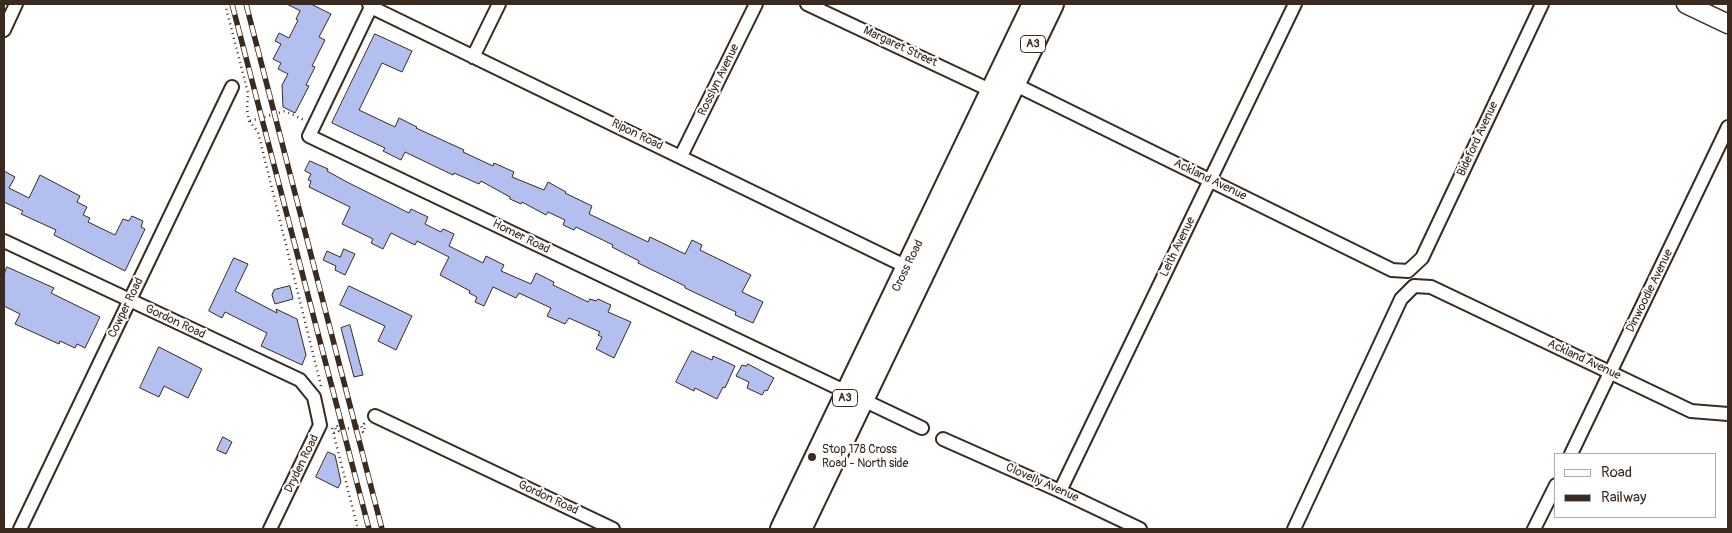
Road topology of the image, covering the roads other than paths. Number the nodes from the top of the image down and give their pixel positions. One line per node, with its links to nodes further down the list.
1 (16, 4): 12 (street)
2 (498, 4): 13 (street)
3 (756, 4): 19 (street, Rosslyn Avenue)
4 (807, 4): 16 (street, Margaret Street)
5 (1034, 4): 14 (highway, Cross Road / A3)
6 (1052, 4): 14 (highway, Cross Road / A3)
7 (1295, 4): 20 (street, Leith Avenue)
8 (1542, 4): 23 (street, Bideford Avenue)
9 (1686, 4): 11 (street)
10 (370, 5): 13 (street, Ripon Road); 27 (street, Homer Road)
11 (1728, 24)
12 (4, 30)
13 (473, 57): 19 (street, Ripon Road)
14 (1009, 76): 16 (highway); 17 (highway, Cross Road / A3); 20 (street, Ackland Avenue)
15 (232, 87): 24 (street, Cowper Road)
16 (992, 91): 17 (highway); 22 (highway, Cross Road / A3)
17 (1001, 111): 22 (highway, Cross Road / A3)
18 (1728, 127): 25 (street, Dinwoodie Avenue)
19 (681, 156): 22 (street, Ripon Road)
20 (1210, 180): 23 (street, Ackland Avenue); 34 (street, Leith Avenue)
21 (4, 241): 24 (street, Gordon Road)
22 (915, 270): 27 (highway, Cross Road / A3)
23 (1408, 271)
24 (130, 301): 26 (street, Gordon Road); 35 (street, Cowper Road)
25 (1610, 372): 28 (street, Ackland Avenue); 32 (street, Dinwoodie Avenue); 41 (street, Ackland Avenue)
26 (318, 393): 36 (street, Dryden Road)
27 (855, 396): 30 (street); 38 (highway, Cross Road / A3); 39 (highway, Cross Road / A3)
28 (1728, 414)
29 (375, 416): 37 (street, Gordon Road)
30 (922, 428)
31 (943, 439): 34 (street, Clovelly Avenue)
32 (1571, 453)
33 (1554, 489): 42 (street)
34 (1060, 491): 40 (street, Clovelly Avenue)
35 (20, 529)
36 (270, 529)
37 (614, 529)
38 (782, 529)
39 (800, 529)
40 (1140, 529)
41 (1294, 529)
42 (1534, 529)

